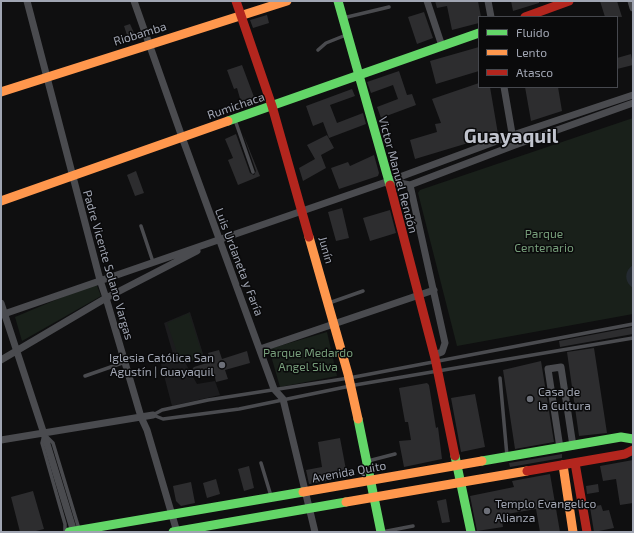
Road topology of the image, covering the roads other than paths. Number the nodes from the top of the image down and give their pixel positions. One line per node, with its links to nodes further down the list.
1 (27, 1): 22 (street, Padre Vicente Solano Vargas)
2 (134, 1): 18 (street, Luis Urdaneta y Faría)
3 (236, 1): 14 (street, Junín)
4 (287, 1): 14 (street, Riobamba)
5 (338, 1): 15 (street, Victor Manuel Rendón)
6 (427, 1): 19 (street)
7 (488, 1): 12 (street)
8 (569, 1): 13 (street)
9 (631, 1): 11 (street)
10 (389, 7): 15 (lane)
11 (633, 8)
12 (491, 16)
13 (527, 16)
14 (241, 17): 18 (street, Riobamba); 27 (street, Junín)
15 (342, 18): 17 (street, Victor Manuel Rendón)
16 (478, 33): 19 (street, Rumichaca)
17 (347, 35): 20 (lane); 21 (street, Victor Manuel Rendón)
18 (149, 44): 22 (street, Riobamba); 30 (street, Luis Urdaneta y Faría)
19 (442, 46): 21 (street, Rumichaca)
20 (318, 50)
21 (358, 75): 27 (street, Rumichaca); 34 (street, Victor Manuel Rendón)
22 (47, 78): 24 (street, Riobamba); 33 (street, Padre Vicente Solano Vargas)
23 (504, 88): 29 (street)
24 (1, 92)
25 (633, 95): 29 (street)
26 (633, 103): 31 (street)
27 (272, 106): 28 (street, Rumichaca); 37 (street, Junín)
28 (234, 119): 30 (street, Rumichaca); 32 (lane)
29 (512, 135): 31 (street); 34 (street)
30 (182, 137): 33 (street, Rumichaca); 39 (street, Luis Urdaneta y Faría)
31 (515, 145): 35 (street)
32 (252, 172)
33 (71, 176): 36 (street, Rumichaca); 41 (street, Padre Vicente Solano Vargas)
34 (389, 181): 35 (street); 37 (street); 44 (street, Victor Manuel Rendón)
35 (410, 186): 42 (street, Victor Manuel Rendón)
36 (1, 201)
37 (302, 211): 39 (street); 47 (street, Junín)
38 (141, 226): 40 (lane)
39 (219, 240): 40 (street); 45 (street); 52 (street, Luis Urdaneta y Faría)
40 (153, 262): 41 (street)
41 (100, 280): 45 (street, Padre Vicente Solano Vargas); 48 (street)
42 (434, 290): 44 (street); 54 (street, Victor Manuel Rendón)
43 (363, 291): 47 (lane)
44 (418, 296): 49 (street); 54 (street, Victor Manuel Rendón)
45 (106, 298): 53 (street); 56 (street, Padre Vicente Solano Vargas)
46 (1, 303): 48 (street)
47 (328, 304): 49 (street, Junín)
48 (3, 314): 53 (street)
49 (334, 324): 52 (street); 60 (street, Junín)
50 (633, 324): 54 (lane)
51 (633, 338): 57 (lane)
52 (260, 349): 61 (street, Luis Urdaneta y Faría)
53 (18, 350): 55 (street); 65 (street)
54 (435, 359): 57 (street, Victor Manuel Rendón); 60 (lane)
55 (1, 360)
56 (125, 362): 58 (lane); 64 (street, Padre Vicente Solano Vargas)
57 (438, 372): 60 (lane); 76 (street, Victor Manuel Rendón)
58 (85, 376)
59 (500, 378): 72 (lane)
60 (350, 382): 61 (lane); 62 (lane); 73 (street, Junín)
61 (274, 389): 62 (street, Luis Urdaneta y Faría); 63 (lane)
62 (283, 399): 63 (lane); 80 (street, Luis Urdaneta y Faría)
63 (153, 415): 64 (street)
64 (141, 417): 65 (street); 84 (street, Padre Vicente Solano Vargas)
65 (44, 434): 67 (street); 86 (street)
66 (633, 439): 68 (street, Avenida Quito)
67 (1, 440)
68 (573, 446): 69 (street, Avenida Quito); 69 (street)
69 (560, 448): 72 (street, Avenida Quito)
70 (633, 450): 75 (street)
71 (395, 454): 73 (lane)
72 (507, 457): 76 (street, Avenida Quito)
73 (367, 461): 78 (street, Junín)
74 (261, 463): 82 (lane)
75 (575, 463): 77 (street); 92 (street)
76 (458, 465): 78 (street, Avenida Quito); 79 (street, Victor Manuel Rendón)
77 (563, 465): 79 (street); 91 (street)
78 (371, 480): 80 (street, Avenida Quito); 81 (street, Junín)
79 (461, 482): 81 (street); 90 (street, Victor Manuel Rendón)
80 (306, 492): 82 (street, Avenida Quito); 83 (street, Luis Urdaneta y Faría)
81 (374, 497): 83 (street); 89 (street, Junín)
82 (271, 498): 84 (street, Avenida Quito)
83 (310, 508): 87 (street); 88 (street, Luis Urdaneta y Faría)
84 (172, 515): 86 (street, Avenida Quito); 87 (street, Padre Vicente Solano Vargas)
85 (413, 526): 89 (lane)
86 (73, 532)
87 (175, 532)
88 (315, 532)
89 (381, 532)
90 (471, 532)
91 (573, 532)
92 (587, 532)

